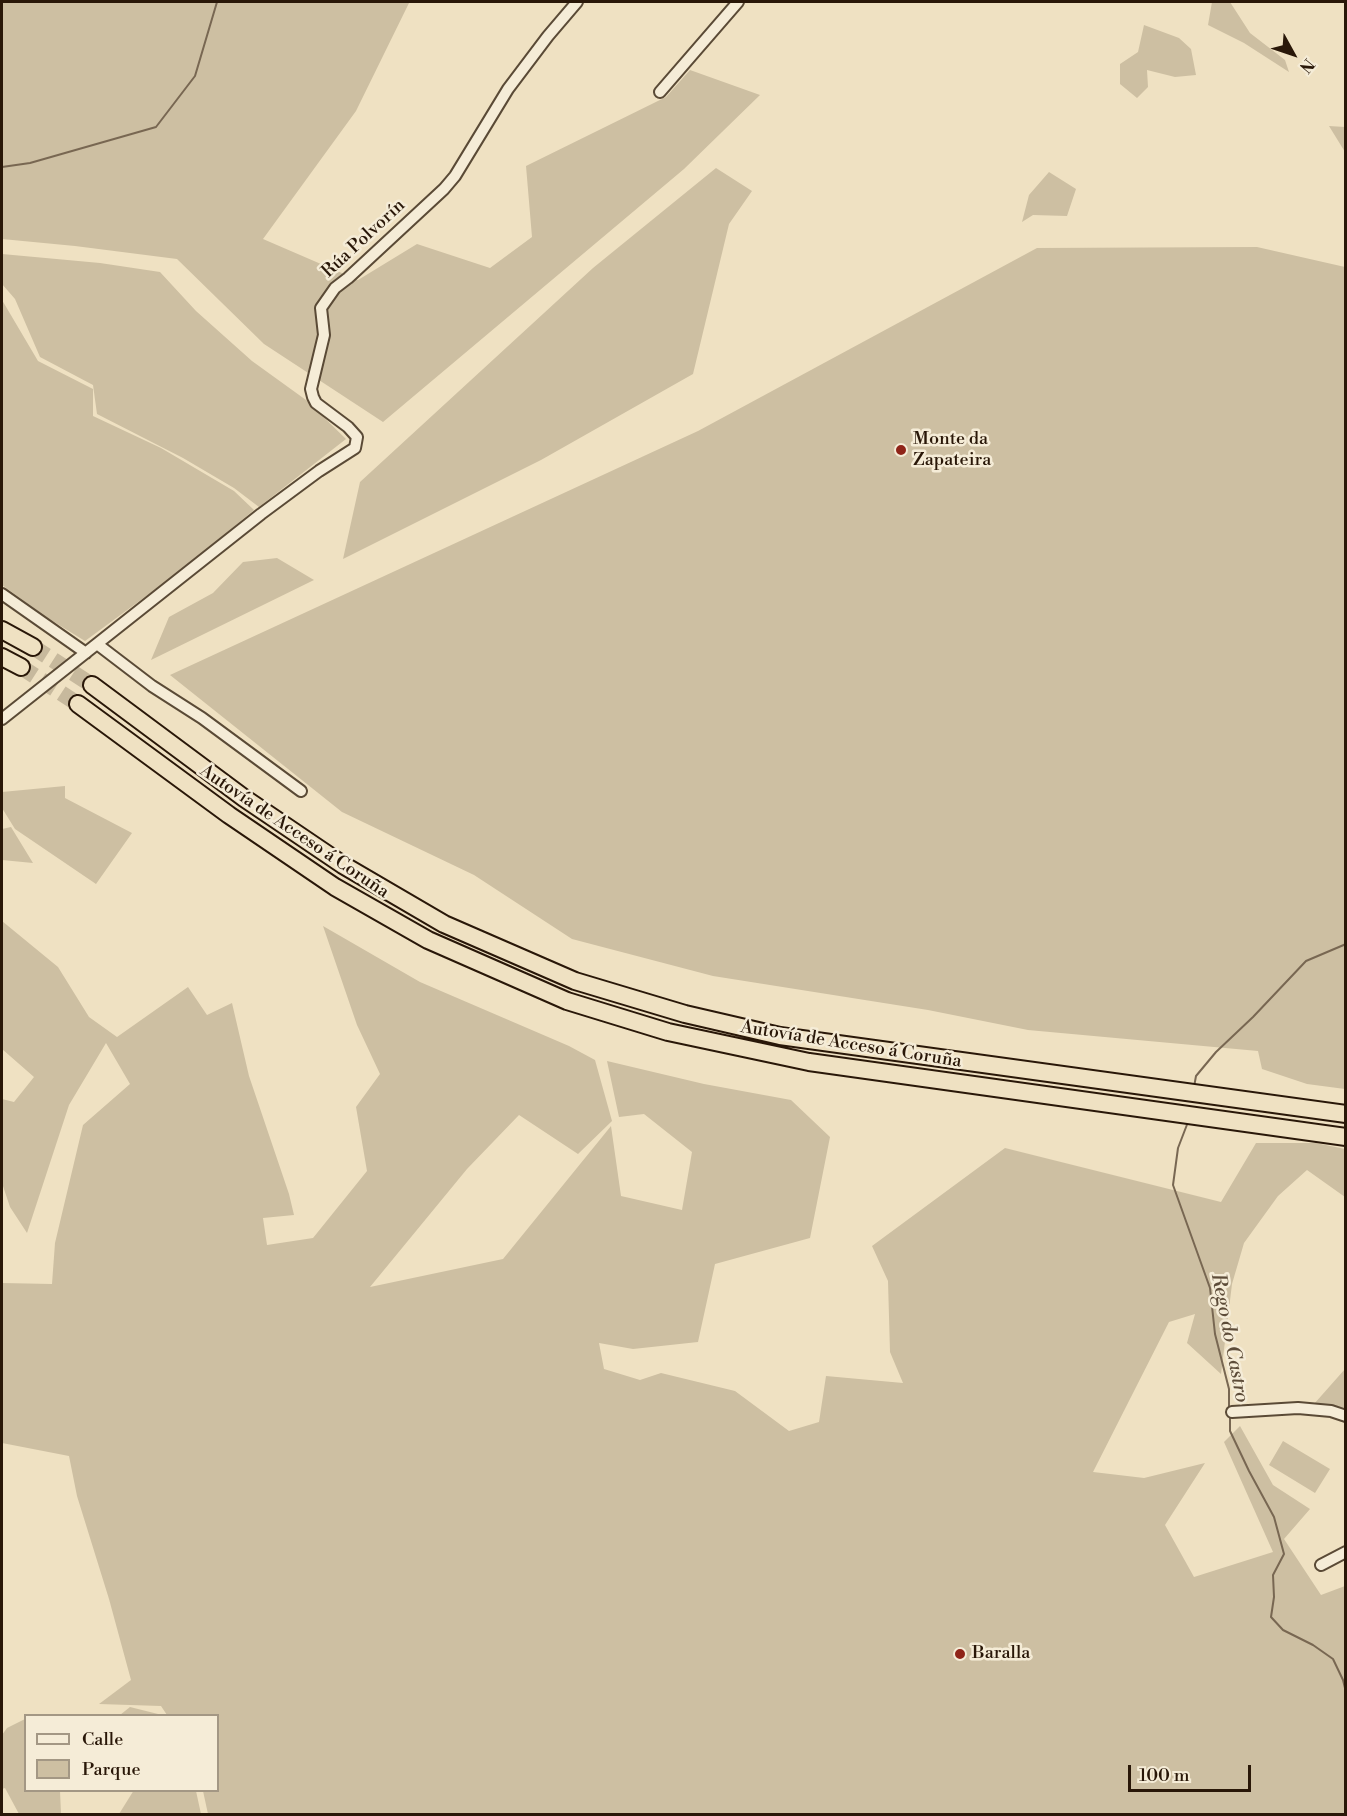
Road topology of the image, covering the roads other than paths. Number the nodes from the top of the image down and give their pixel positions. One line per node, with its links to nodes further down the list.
1 (577, 2): 7 (street, Rúa Polvorín)
2 (738, 2): 3 (street)
3 (660, 92)
4 (2, 594): 7 (street)
5 (2, 630): 6 (highway)
6 (33, 647)
7 (91, 649): 12 (street); 13 (street)
8 (2, 657): 9 (highway)
9 (21, 667)
10 (92, 685): 14 (highway, Autovía de Acceso á Coruña)
11 (78, 704): 15 (highway, Autovía de Acceso á Coruña)
12 (2, 719)
13 (301, 791)
14 (1346, 1114)
15 (1346, 1137)
16 (1232, 1412): 17 (street)
17 (1346, 1416)
18 (1346, 1552): 19 (street)
19 (1321, 1565)

